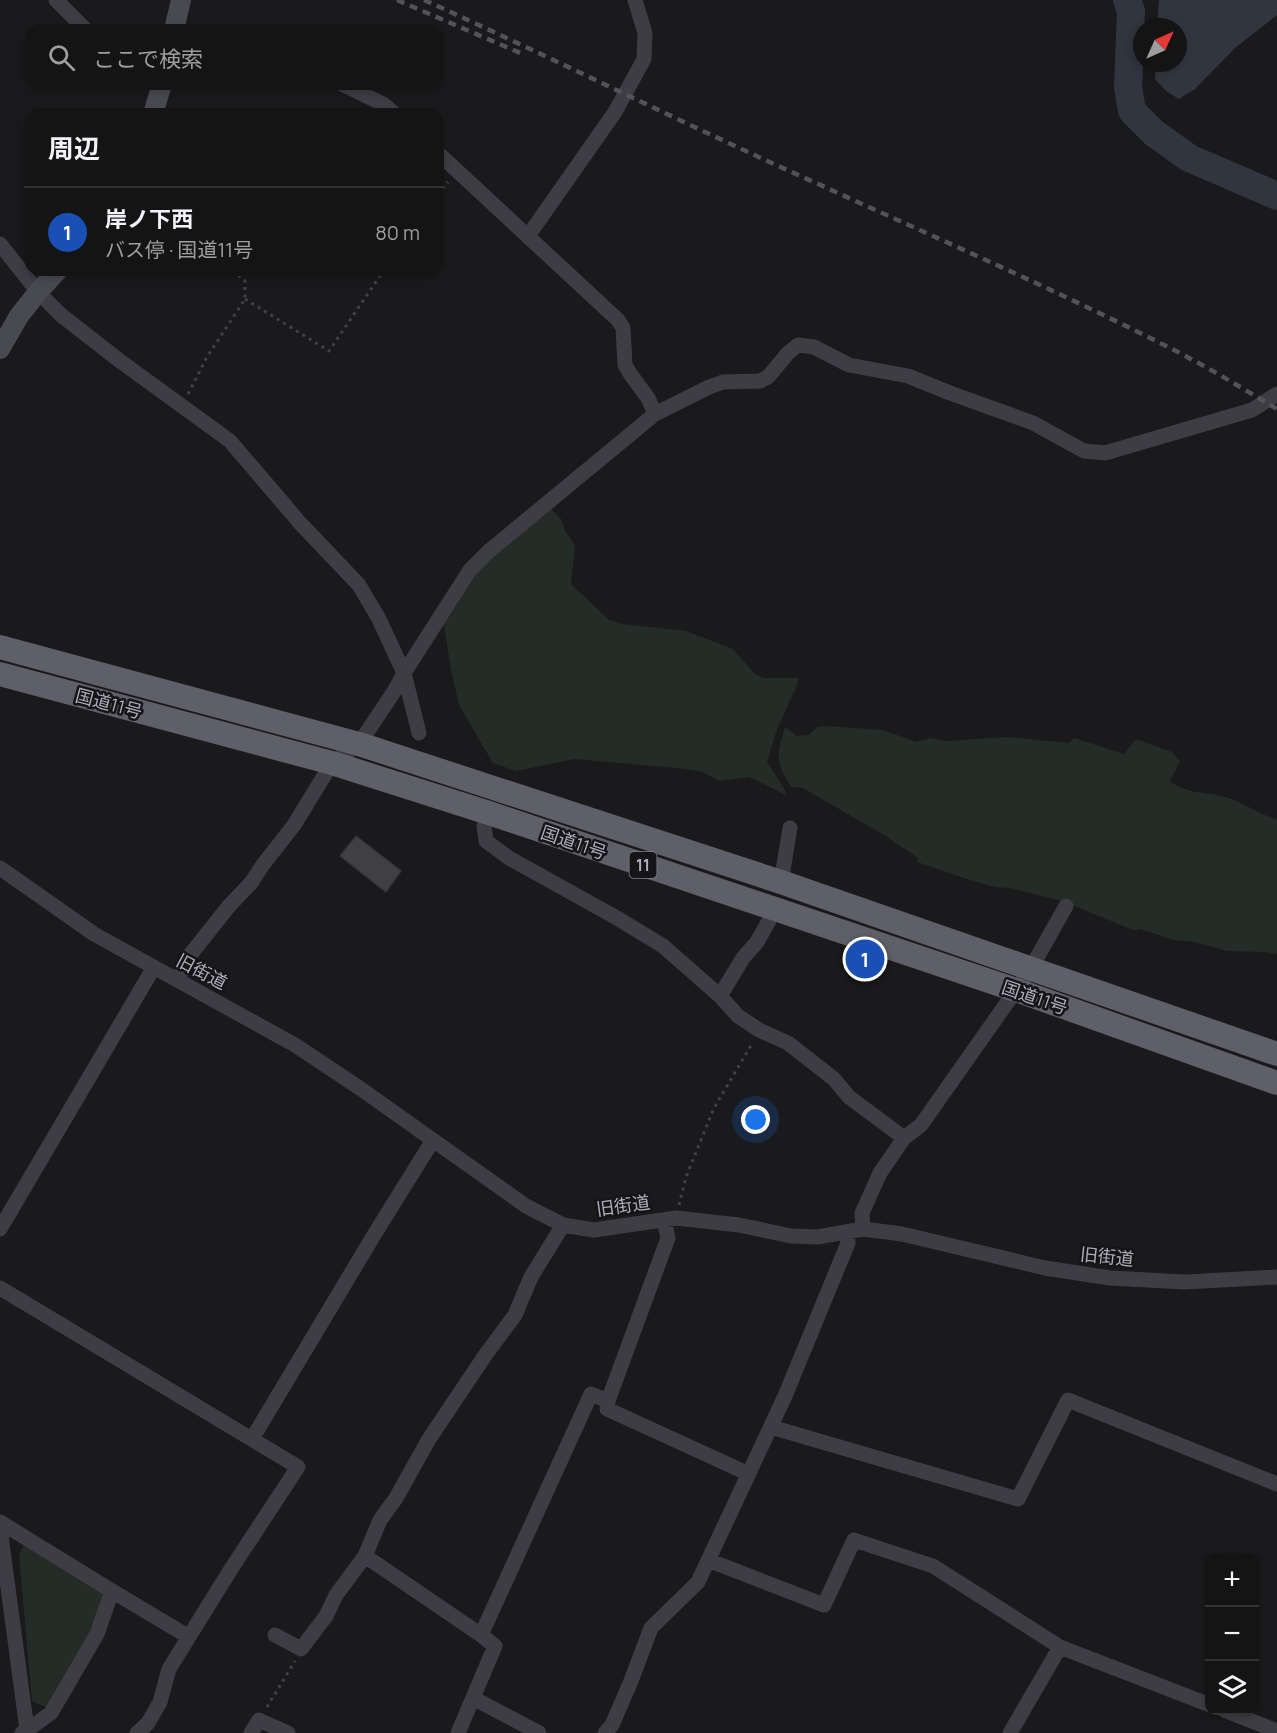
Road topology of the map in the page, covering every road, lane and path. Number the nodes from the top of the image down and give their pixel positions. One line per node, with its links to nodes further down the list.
1 (56, 0): 4 (street)
2 (181, 0): 5 (main road)
3 (635, 0): 11 (street)
4 (80, 24)
5 (175, 24)
6 (160, 90): 8 (main road)
7 (354, 90): 9 (street)
8 (155, 108)
9 (388, 108)
10 (444, 159): 11 (street)
11 (528, 236): 23 (street)
12 (0, 244): 13 (street)
13 (24, 274)
14 (25, 276): 18 (street)
15 (53, 276): 18 (main road)
16 (240, 276): 19 (path)
17 (380, 276): 19 (path)
18 (38, 292): 20 (main road); 22 (street)
19 (245, 299): 22 (path)
20 (0, 350)
21 (1277, 393): 23 (street)
22 (182, 406): 25 (street)
23 (655, 414): 25 (street)
24 (0, 647): 28 (highway, 国道11号 / 11)
25 (404, 673): 27 (street); 28 (street)
26 (0, 674): 29 (highway, 国道11号 / 11)
27 (419, 733)
28 (359, 744): 29 (street); 33 (highway, 国道11号 / 11)
29 (332, 763): 30 (highway, 国道11号 / 11); 38 (street)
30 (489, 813): 35 (highway, 国道11号 / 11); 40 (street)
31 (790, 828): 33 (street)
32 (0, 868): 36 (street, 旧街道)
33 (781, 882): 37 (highway, 国道11号 / 11)
34 (1066, 906): 37 (street)
35 (775, 910): 39 (highway, 国道11号 / 11); 40 (street)
36 (154, 968): 38 (street, 旧街道); 48 (street)
37 (1030, 970): 39 (street); 42 (highway, 国道11号 / 11)
38 (178, 979): 45 (street, 旧街道)
39 (1016, 990): 43 (highway, 国道11号 / 11); 44 (street)
40 (720, 996): 41 (street)
41 (759, 1030): 44 (street); 46 (path)
42 (1277, 1054)
43 (1277, 1083)
44 (904, 1138): 49 (street)
45 (433, 1140): 47 (street, 旧街道); 55 (street)
46 (670, 1219): 47 (street, 旧街道); 50 (street, 旧街道); 53 (street)
47 (563, 1225): 60 (street)
48 (0, 1228)
49 (864, 1230): 50 (street, 旧街道); 51 (street, 旧街道)
50 (847, 1233): 54 (street)
51 (1277, 1276)
52 (0, 1288): 55 (street)
53 (608, 1401): 56 (street); 64 (street)
54 (771, 1427): 56 (street); 57 (street)
55 (252, 1439): 65 (street)
56 (749, 1474): 61 (street)
57 (1277, 1484)
58 (0, 1522): 62 (street)
59 (0, 1528): 72 (street)
60 (365, 1556): 64 (street); 67 (street)
61 (708, 1560): 66 (street); 78 (street)
62 (112, 1591): 65 (street); 72 (street)
63 (275, 1635): 67 (street)
64 (482, 1635): 68 (street)
65 (189, 1637): 74 (street)
66 (1060, 1647): 69 (street); 79 (street)
67 (301, 1649): 71 (path)
68 (473, 1698): 76 (street); 77 (street)
69 (1205, 1703)
70 (1237, 1715): 73 (street)
71 (255, 1727): 75 (street)
72 (25, 1731)
73 (1277, 1731)
74 (137, 1733)
75 (288, 1733)
76 (458, 1733)
77 (539, 1733)
78 (605, 1733)
79 (1010, 1733)

